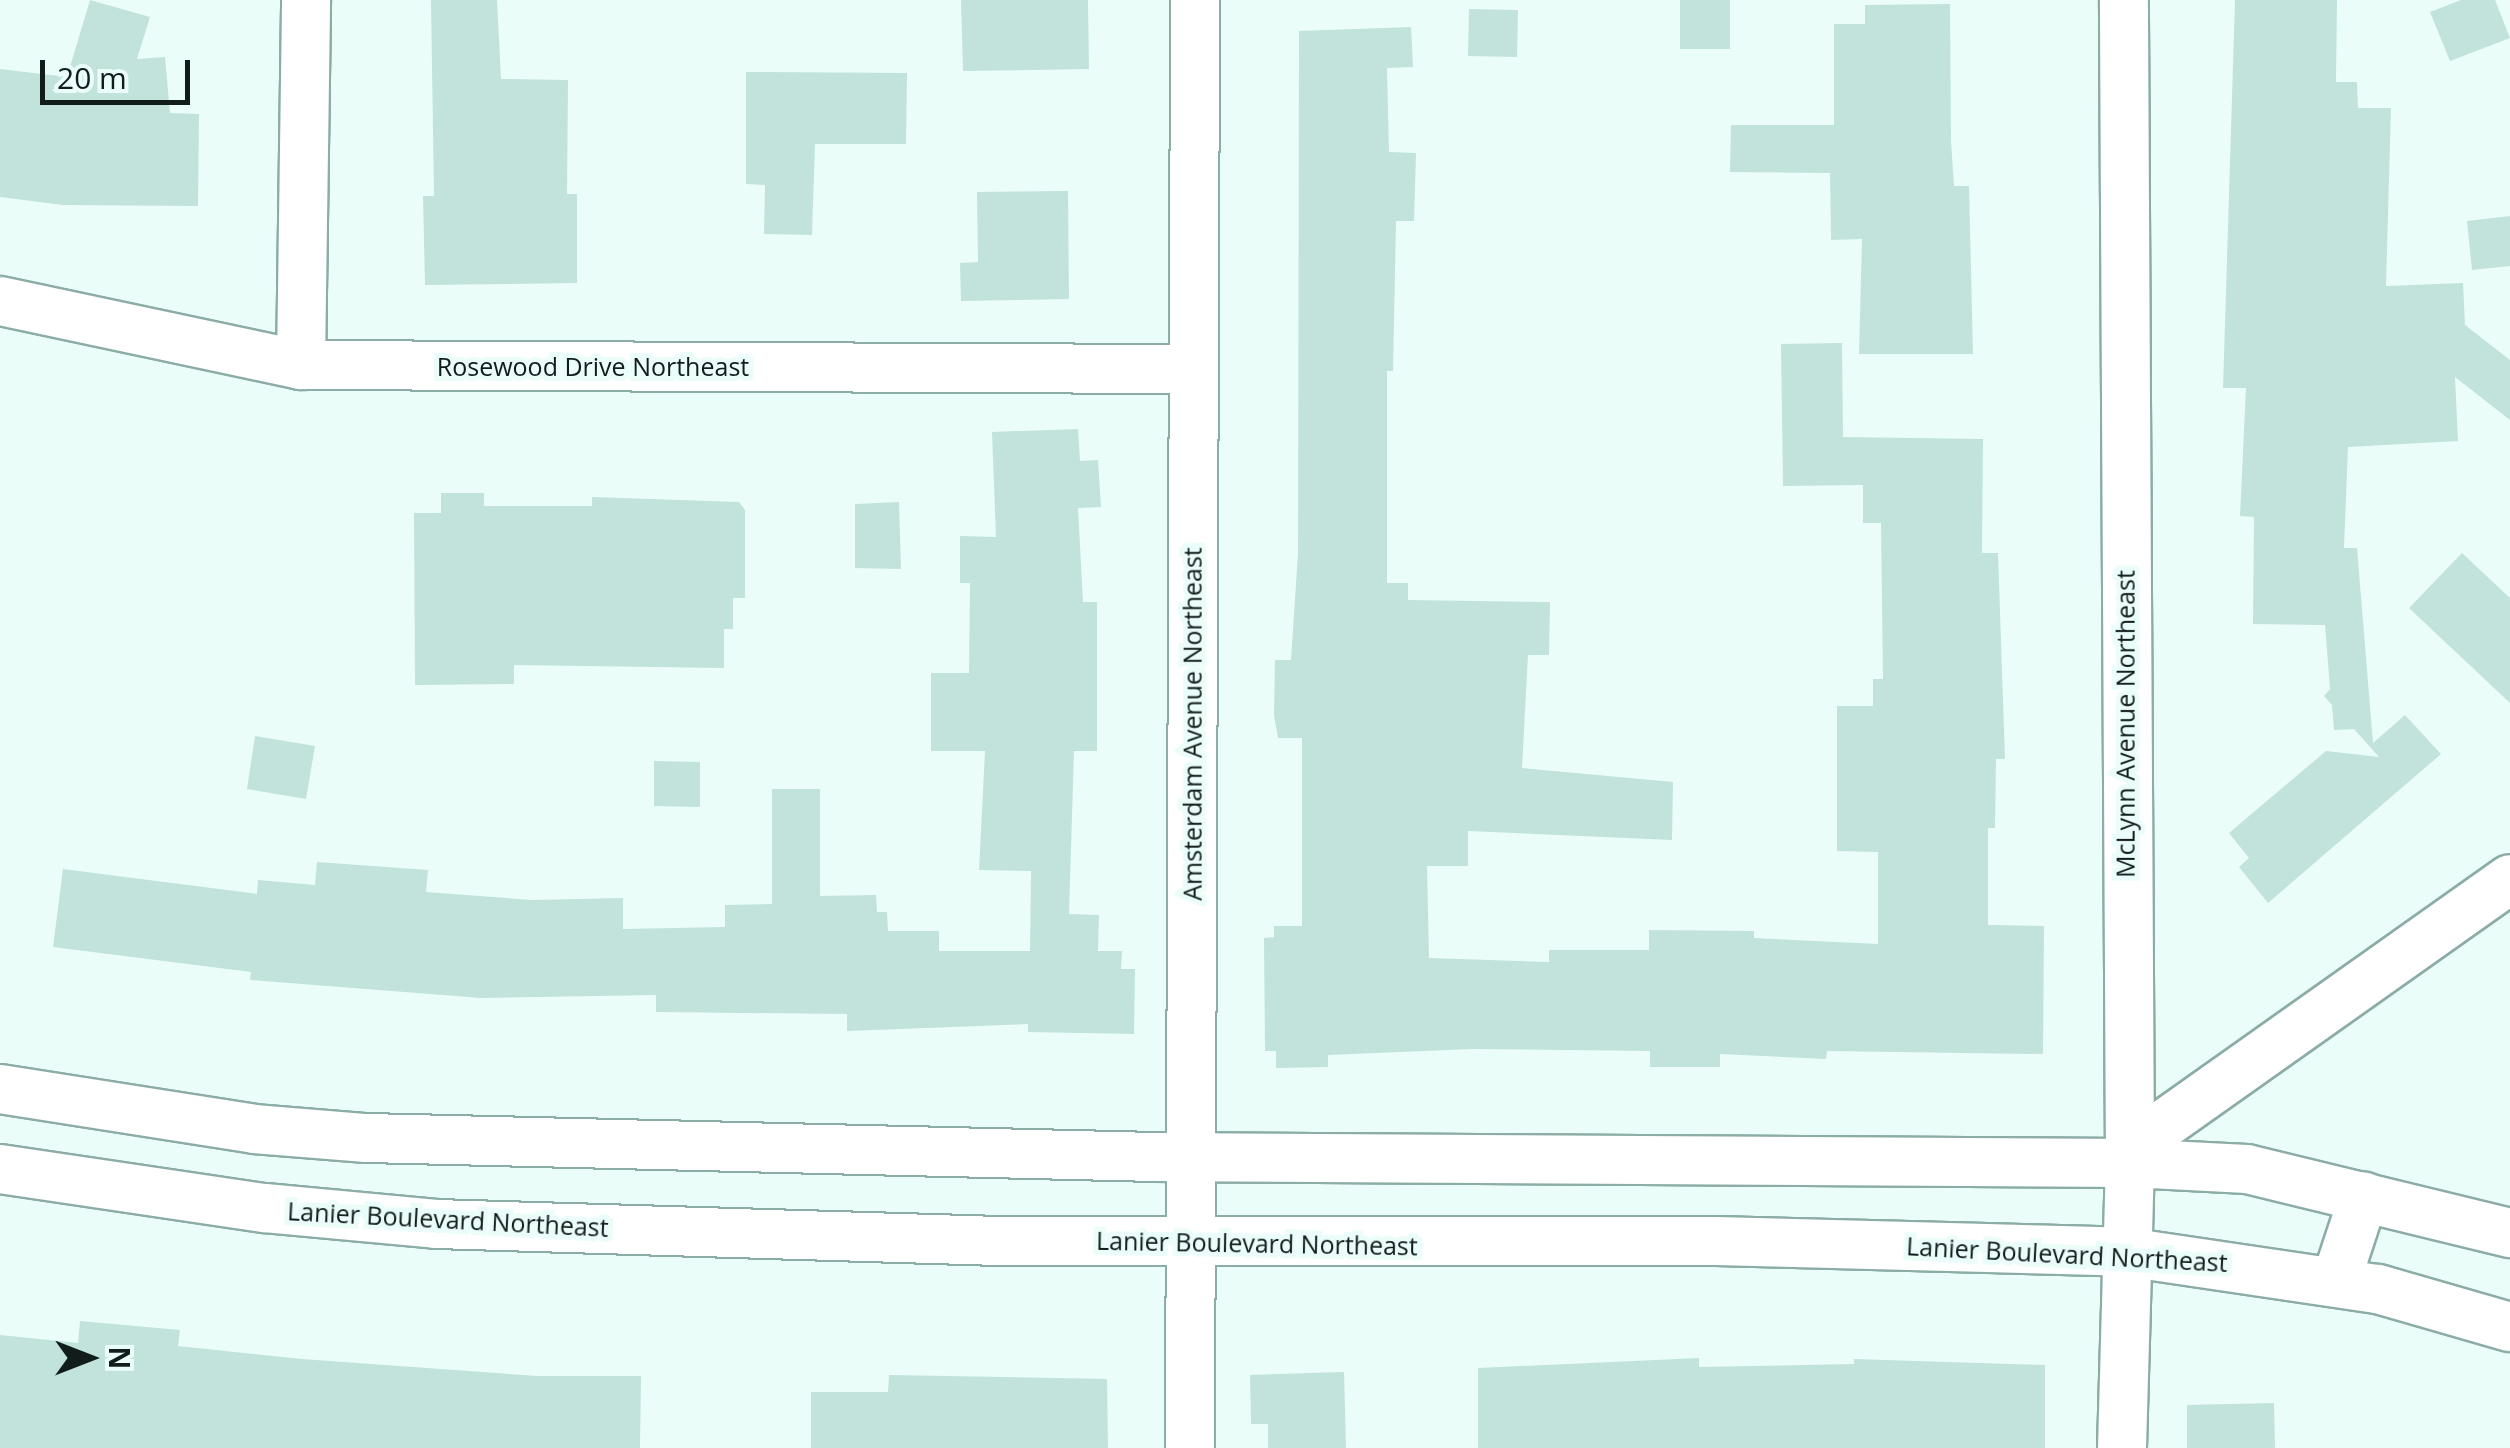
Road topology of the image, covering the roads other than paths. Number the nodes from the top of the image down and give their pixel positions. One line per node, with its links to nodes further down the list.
1 (306, 0): 5 (street)
2 (1194, 0): 6 (street, Amsterdam Avenue Northeast)
3 (2124, 0): 10 (street, McLynn Avenue Northeast)
4 (0, 300): 5 (street, Rosewood Drive Northeast)
5 (302, 365): 6 (street, Rosewood Drive Northeast)
6 (1193, 369): 9 (street, Amsterdam Avenue Northeast)
7 (2510, 879): 10 (street)
8 (0, 1089): 9 (street)
9 (1192, 1154): 10 (street); 14 (street, Amsterdam Avenue Northeast)
10 (2129, 1156): 12 (street); 15 (street, McLynn Avenue Northeast)
11 (0, 1169): 14 (street, Lanier Boulevard Northeast)
12 (2364, 1196): 13 (street); 16 (street)
13 (2510, 1232)
14 (1191, 1243): 15 (street, Lanier Boulevard Northeast); 18 (street, Amsterdam Avenue Northeast)
15 (2126, 1252): 16 (street, Lanier Boulevard Northeast); 19 (street, McLynn Avenue Northeast)
16 (2336, 1281): 17 (street, Lanier Boulevard Northeast)
17 (2510, 1328)
18 (1190, 1448)
19 (2122, 1448)

